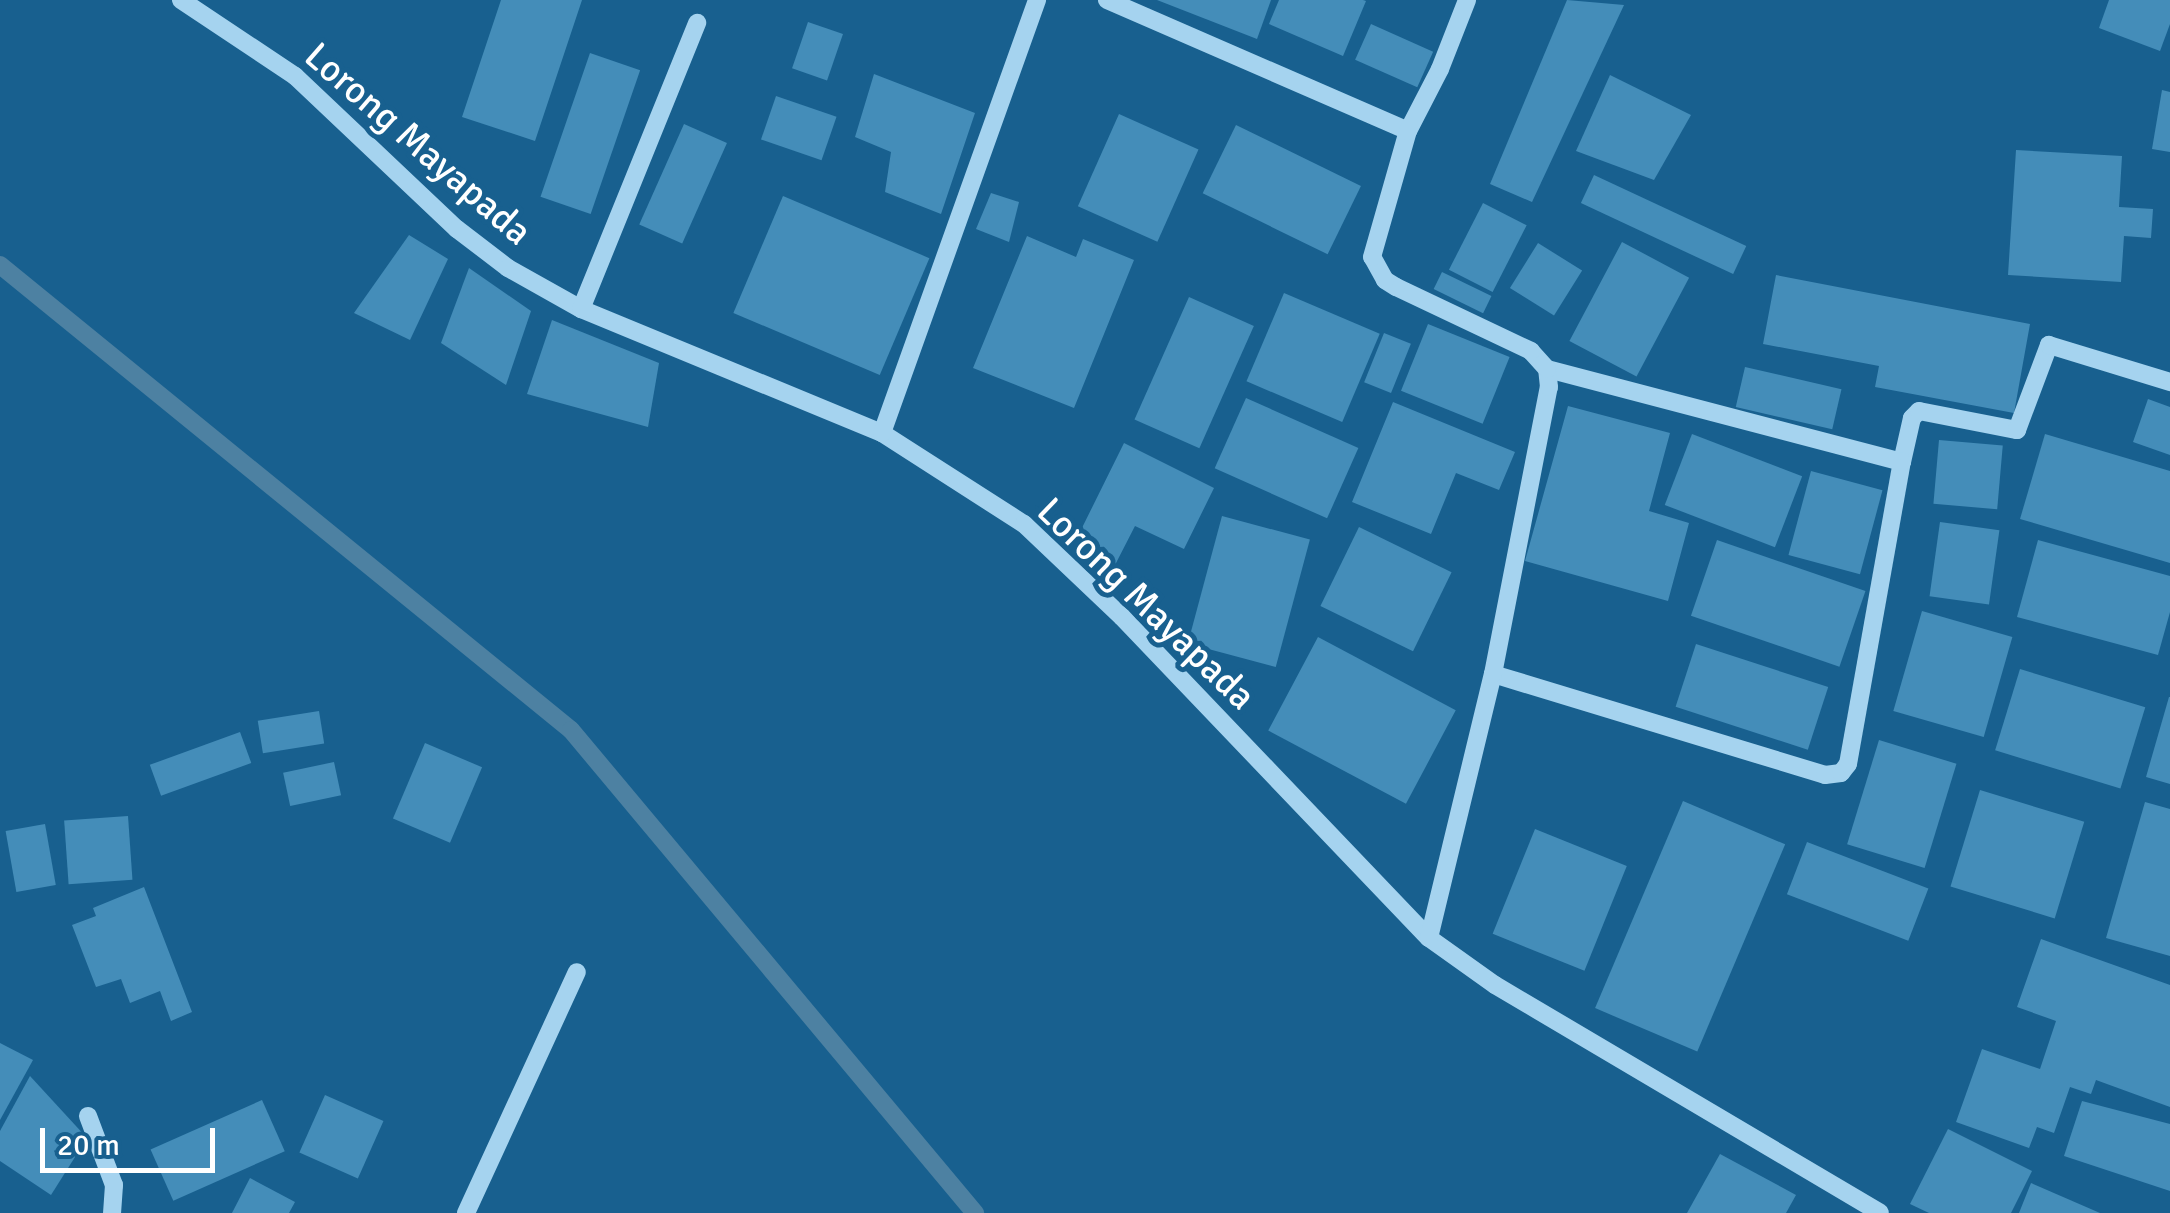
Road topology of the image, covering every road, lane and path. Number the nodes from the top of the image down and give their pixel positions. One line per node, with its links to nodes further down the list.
1 (181, 0): 7 (street, Lorong Mayapada)
2 (1037, 0): 10 (street)
3 (1107, 0): 6 (street)
4 (1467, 0): 6 (street)
5 (697, 24): 7 (street)
6 (1408, 131): 8 (street)
7 (581, 309): 10 (street, Lorong Mayapada)
8 (1548, 369): 11 (street); 12 (street)
9 (2170, 382): 11 (street)
10 (882, 433): 13 (street, Lorong Mayapada)
11 (1902, 462): 12 (street)
12 (1493, 674): 13 (street)
13 (1428, 938): 18 (street, Lorong Mayapada)
14 (577, 972): 17 (street)
15 (88, 1116): 16 (street)
16 (112, 1213)
17 (466, 1213)
18 (1880, 1213)

